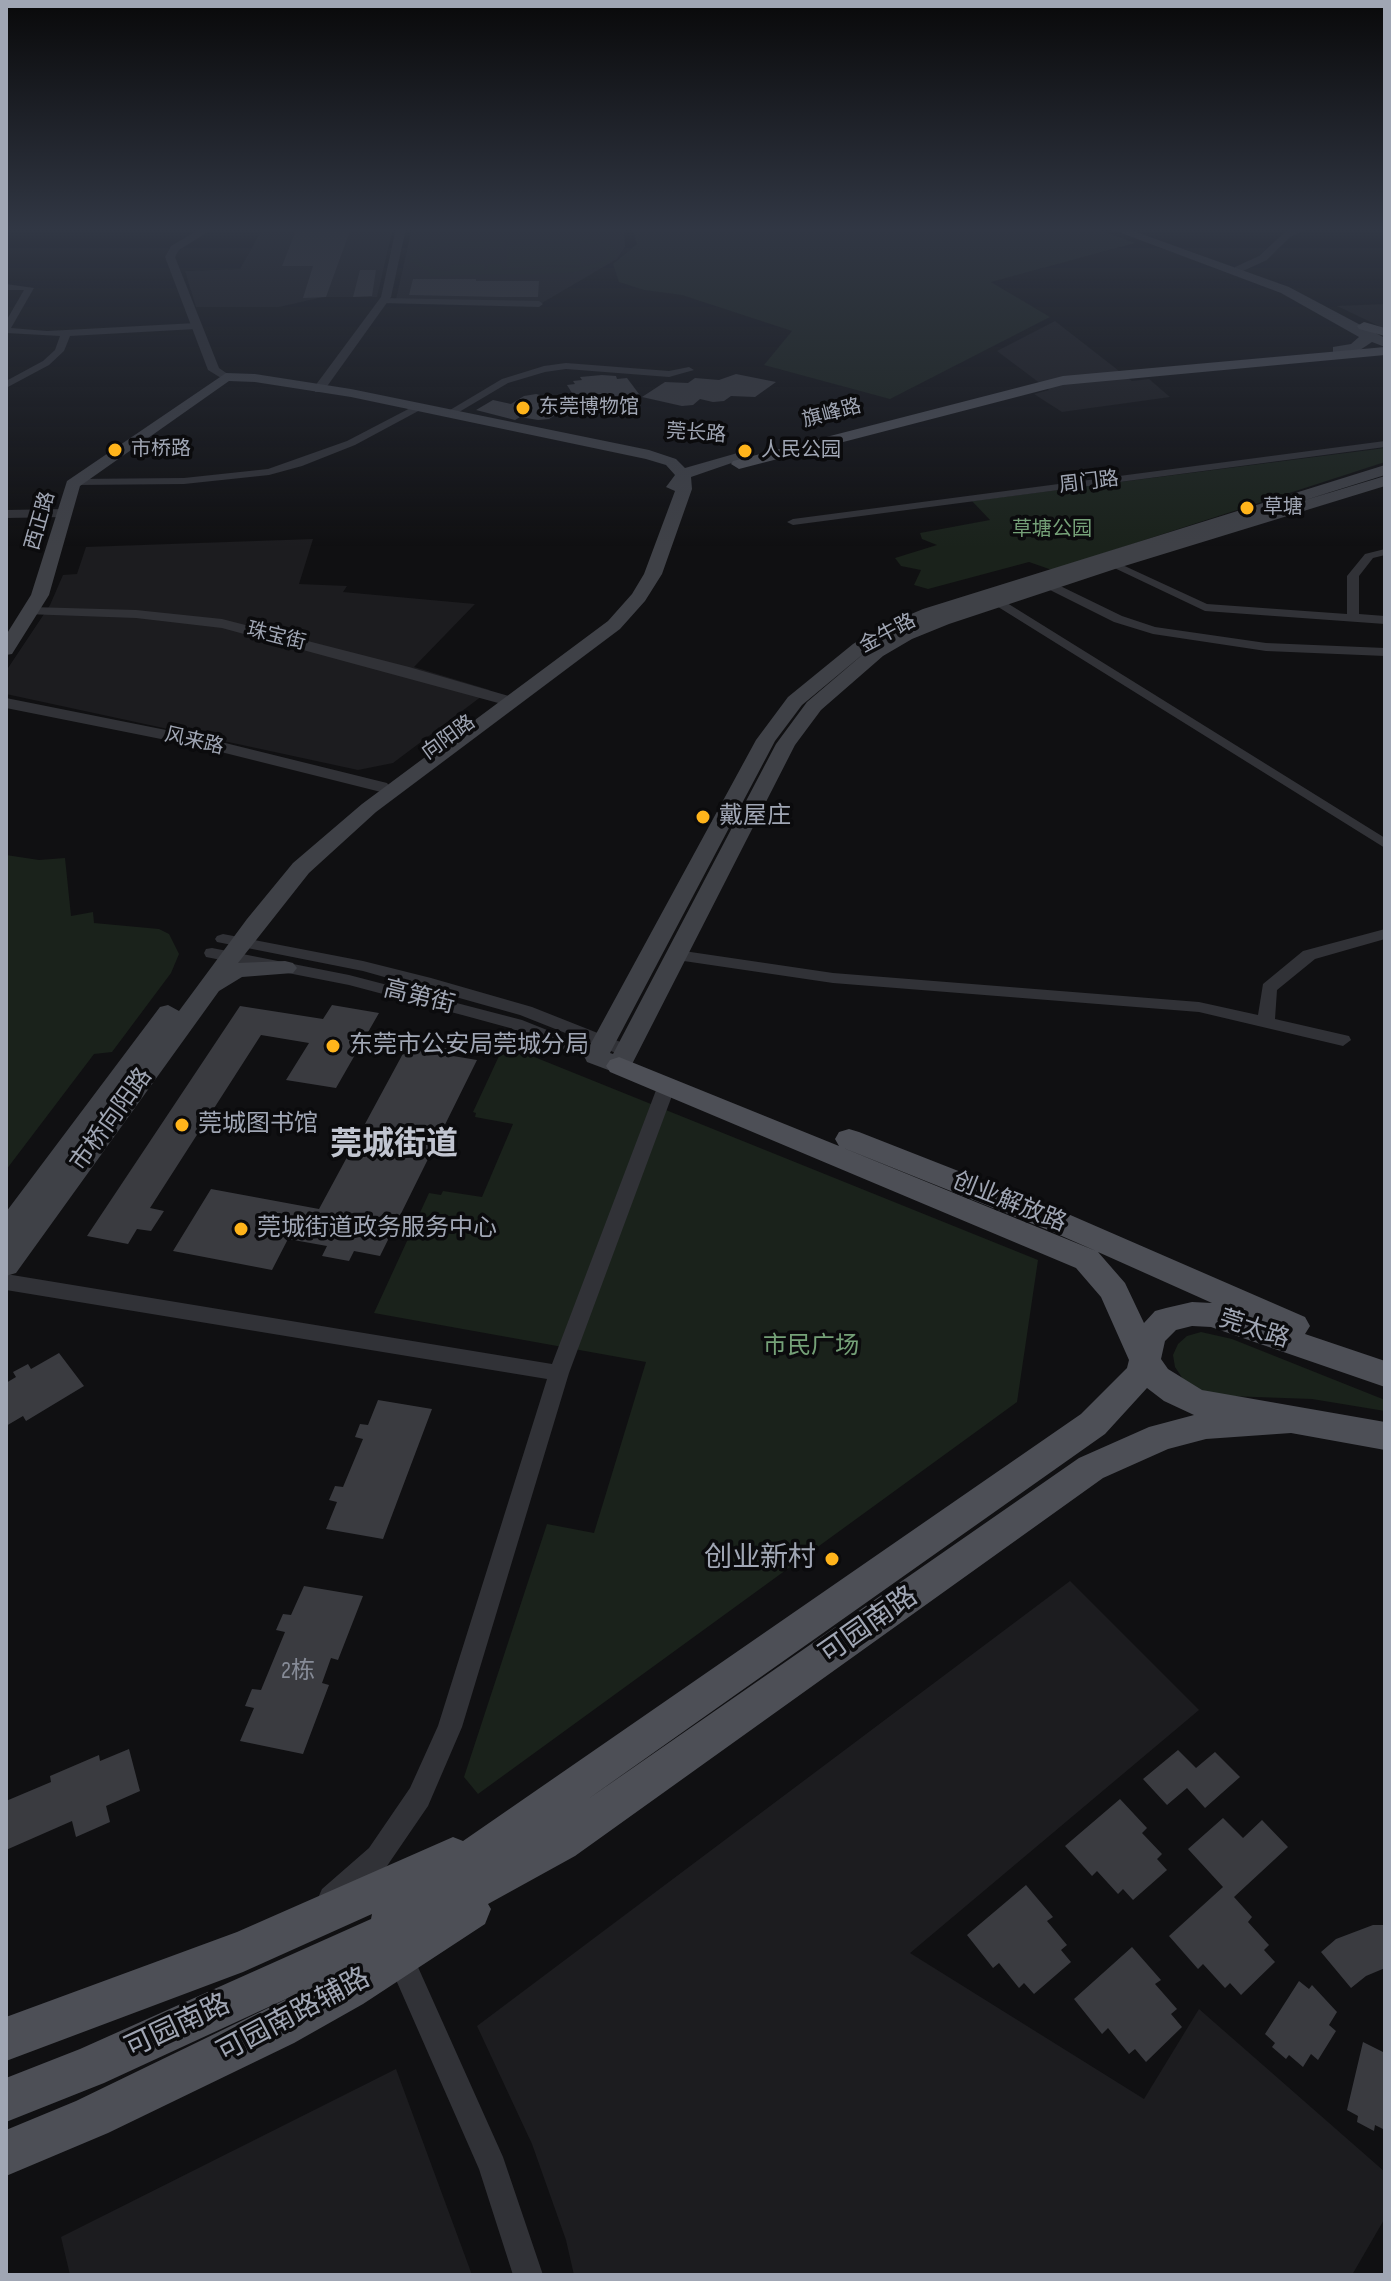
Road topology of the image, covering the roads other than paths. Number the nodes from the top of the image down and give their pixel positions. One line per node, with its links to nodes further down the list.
1 (65, 334): 10 (street)
2 (199, 334): 9 (street)
3 (359, 334): 11 (street)
4 (1364, 334): 6 (main road)
5 (1385, 347): 6 (main road, 旗峰路)
6 (1338, 352): 7 (main road); 18 (main road, 旗峰路)
7 (1385, 357)
8 (689, 370): 13 (street)
9 (226, 377): 11 (main road); 22 (main road, 西正路)
10 (6, 385)
11 (319, 389): 12 (main road)
12 (415, 409): 13 (main road); 15 (main road); 22 (street)
13 (450, 413): 15 (main road)
14 (1385, 444): 26 (street, 周门路)
15 (608, 449): 16 (main road); 17 (main road); 23 (main road)
16 (627, 450): 17 (main road); 18 (main road, 莞长路)
17 (655, 457): 19 (main road); 23 (main road)
18 (753, 458): 19 (main road); 23 (main road)
19 (716, 463): 23 (main road)
20 (1385, 470): 47 (main road, 金牛路)
21 (1385, 481): 28 (main road)
22 (75, 482): 24 (main road, 西正路)
23 (680, 484): 37 (main road, 向阳路)
24 (63, 513): 25 (street); 31 (main road, 西正路)
25 (6, 514)
26 (793, 522)
27 (1385, 552): 32 (street)
28 (1112, 564): 29 (main road); 34 (street)
29 (1050, 585): 30 (main road); 34 (street)
30 (999, 602): 40 (street); 42 (main road)
31 (31, 611): 35 (main road, 西正路); 37 (street, 珠宝街)
32 (1353, 618): 33 (street); 34 (street)
33 (1385, 620)
34 (1207, 623): 36 (street)
35 (6, 650)
36 (1385, 652)
37 (508, 700): 39 (main road, 向阳路); 43 (main road, 向阳路)
38 (6, 703): 39 (street, 风来路)
39 (381, 787): 43 (main road, 向阳路)
40 (1385, 844)
41 (1385, 934): 45 (street)
42 (677, 955): 45 (street); 47 (main road)
43 (219, 961): 44 (street, 高第街); 44 (main road); 47 (street, 高第街); 49 (main road, 市桥向阳路); 50 (main road, 市桥向阳路)
44 (285, 968): 47 (street, 高第街)
45 (1266, 1022): 46 (street)
46 (1343, 1040)
47 (611, 1054): 48 (main road, 创业解放路); 54 (main road, 创业解放路)
48 (667, 1085): 52 (main road, 创业解放路); 55 (street)
49 (6, 1232)
50 (6, 1265)
51 (6, 1282): 55 (street)
52 (1129, 1330): 53 (main road, 创业解放路); 56 (main road)
53 (1145, 1361): 54 (main road, 莞太路); 56 (main road, 可园南路); 57 (main road, 创业解放路)
54 (1385, 1372)
55 (559, 1373): 61 (street)
56 (1110, 1410): 59 (main road, 可园南路)
57 (1287, 1421): 58 (main road); 60 (main road, 可园南路)
58 (1385, 1436)
59 (558, 1797): 61 (main road); 62 (main road, 可园南路)
60 (561, 1842): 62 (main road, 可园南路); 63 (main road, 可园南路辅路)
61 (263, 1942): 64 (main road)
62 (347, 1949): 65 (main road, 可园南路)
63 (399, 1957): 66 (main road, 可园南路辅路); 67 (street)
64 (6, 2039)
65 (6, 2100)
66 (6, 2153)
67 (528, 2275)

